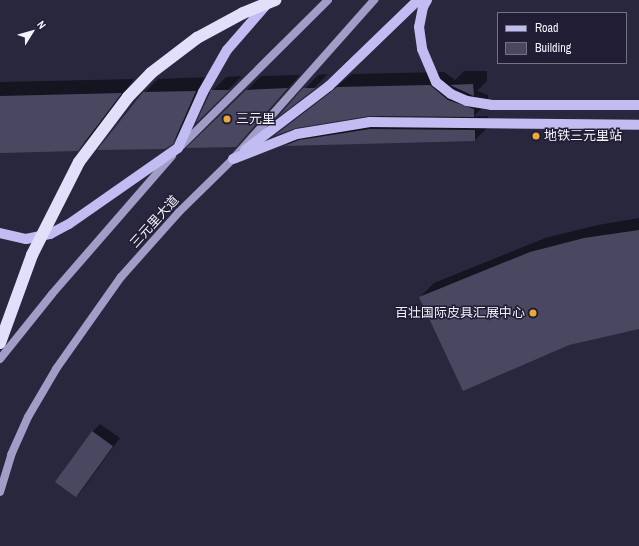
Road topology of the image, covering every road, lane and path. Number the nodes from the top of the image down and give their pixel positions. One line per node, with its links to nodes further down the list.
1 (270, 0): 9 (main road)
2 (275, 0): 12 (highway, bridge)
3 (328, 0): 9 (main road)
4 (374, 0): 10 (main road, 三元里大道)
5 (418, 0): 10 (main road)
6 (427, 0): 7 (main road)
7 (639, 105)
8 (639, 125): 10 (main road)
9 (178, 148): 11 (main road); 15 (main road)
10 (233, 159): 16 (main road, 三元里大道)
11 (0, 233)
12 (32, 255): 13 (highway); 14 (highway)
13 (0, 327)
14 (0, 343)
15 (0, 359)
16 (0, 492)

